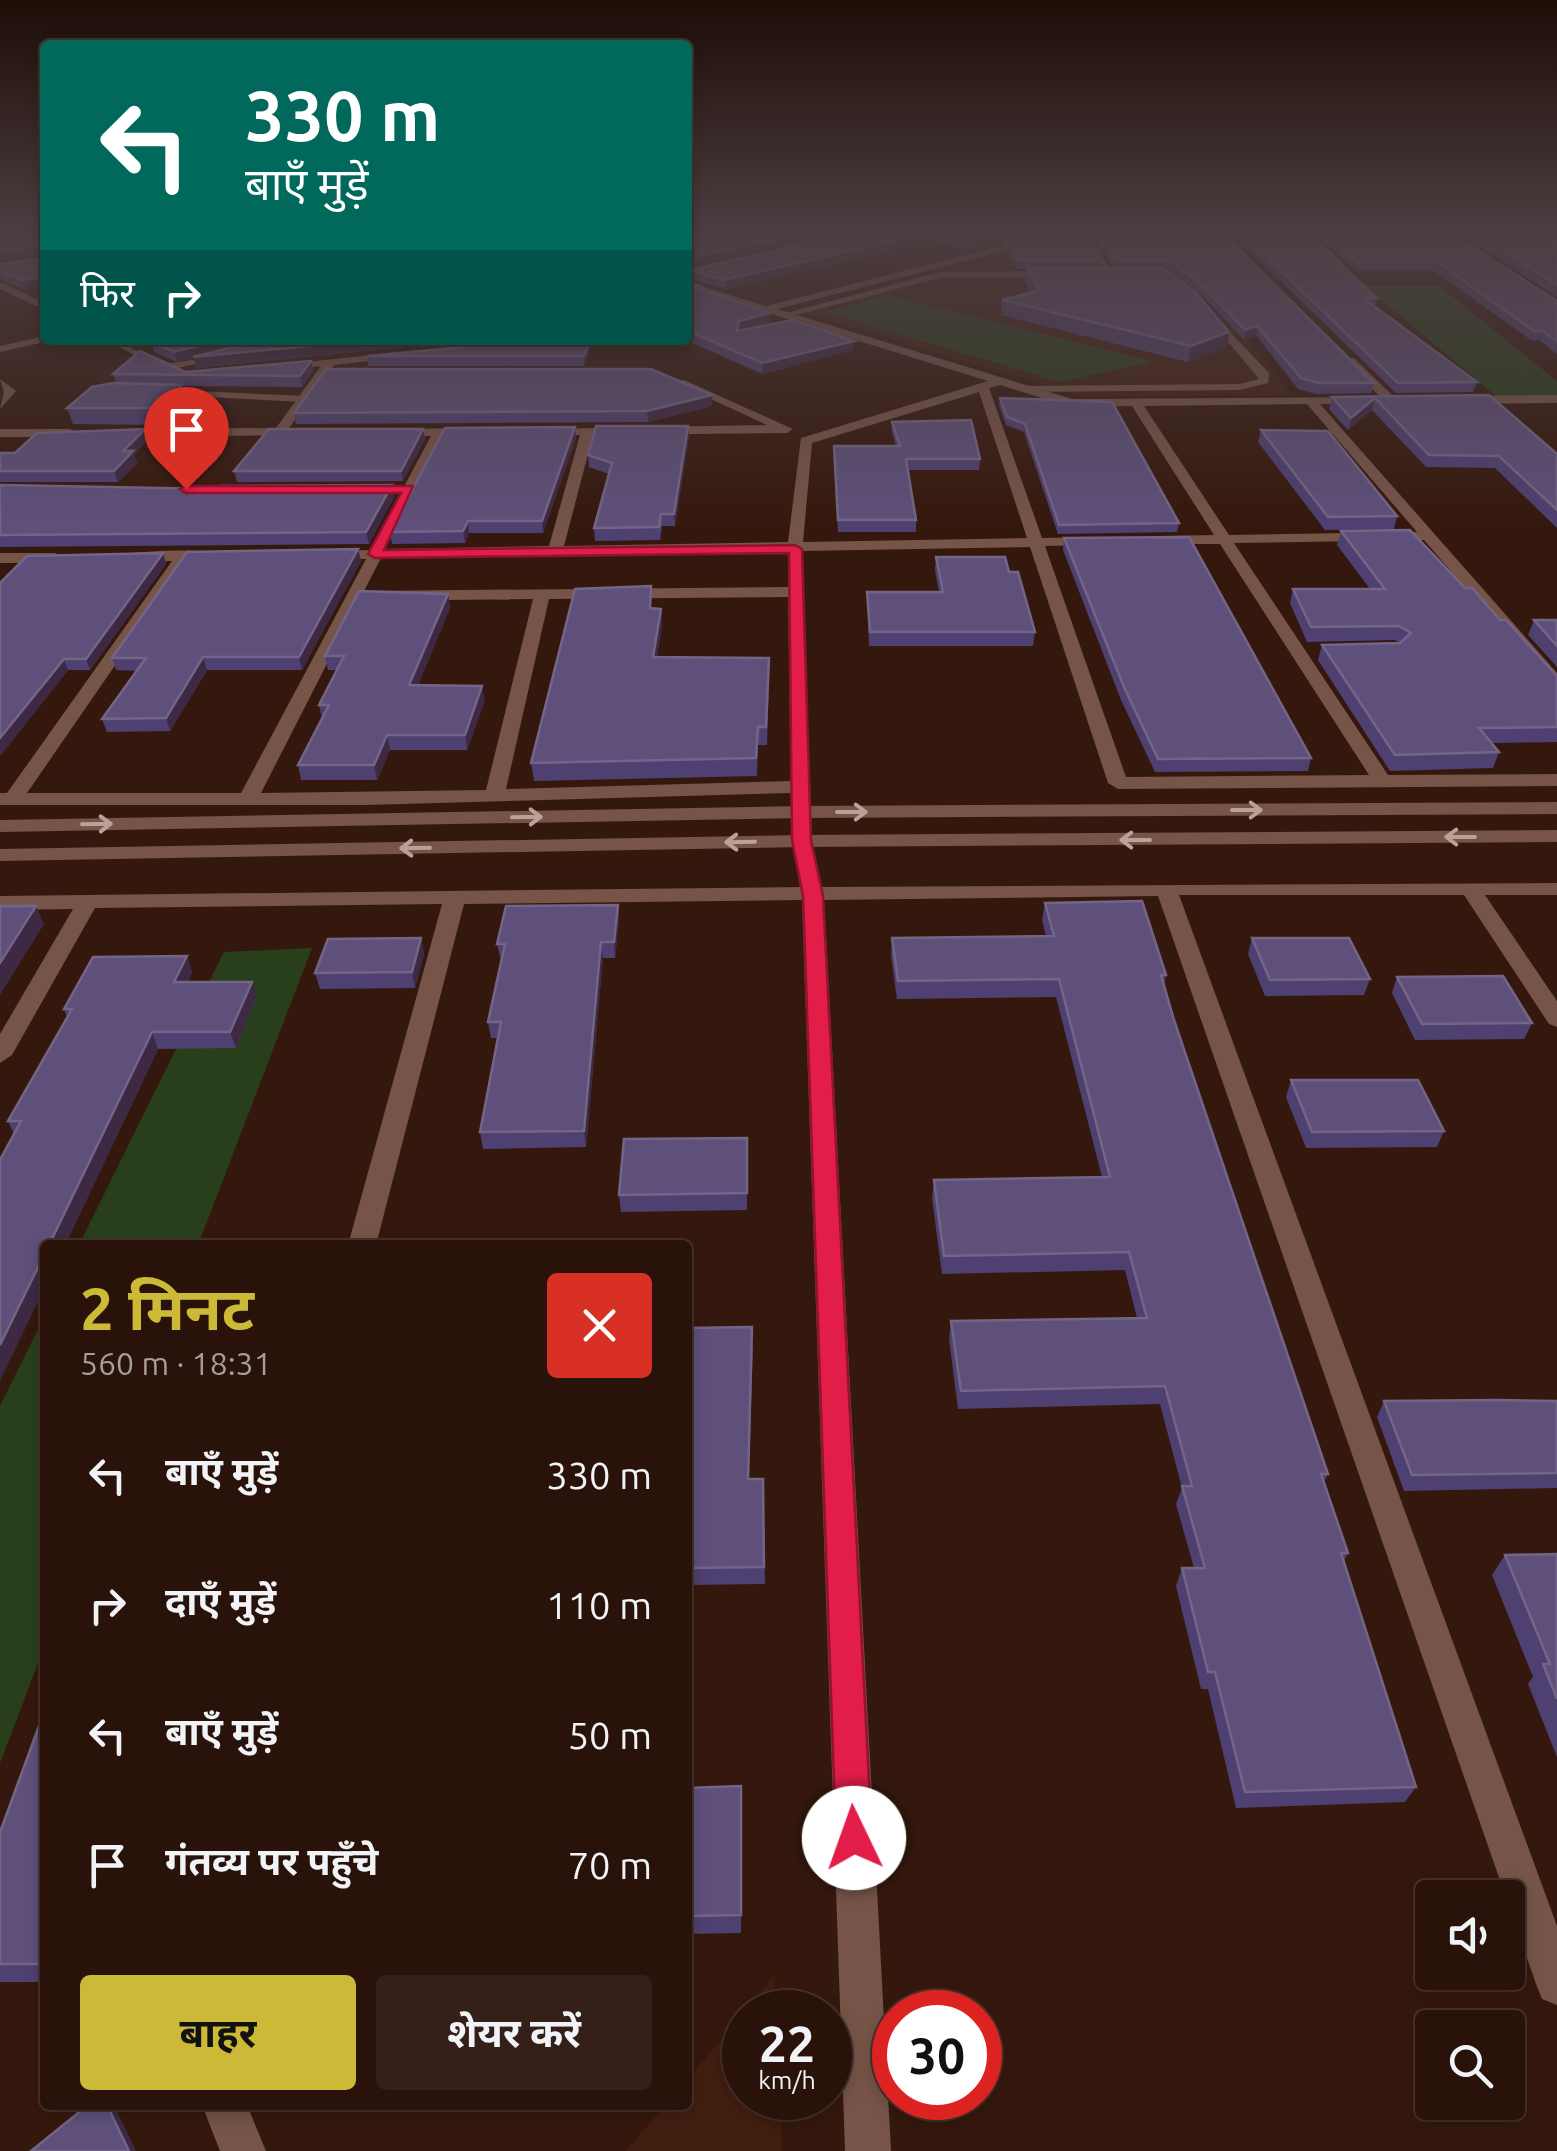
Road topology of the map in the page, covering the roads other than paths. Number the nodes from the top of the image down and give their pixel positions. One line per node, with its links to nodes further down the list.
1 (780, 326): 4 (street)
2 (824, 326): 19 (street)
3 (1220, 326): 21 (lane)
4 (774, 328)
5 (40, 341): 8 (street)
6 (121, 345): 13 (street)
7 (271, 345): 13 (street)
8 (0, 349)
9 (1339, 350): 26 (street)
10 (418, 354): 11 (street)
11 (331, 361): 12 (street); 14 (street)
12 (275, 367)
13 (165, 368): 16 (street)
14 (322, 373): 15 (street); 23 (street)
15 (377, 373)
16 (201, 376)
17 (671, 378): 33 (street)
18 (0, 382): 31 (street)
19 (1002, 382): 20 (street); 21 (street)
20 (983, 387): 42 (street); 49 (street)
21 (1023, 389): 30 (street)
22 (135, 392): 23 (lane)
23 (304, 399): 34 (street)
24 (1489, 399): 25 (street); 28 (street); 32 (street)
25 (1557, 399)
26 (1390, 400): 27 (street); 29 (street)
27 (1410, 400)
28 (1449, 400)
29 (1311, 401): 30 (street); 45 (street)
30 (1135, 402): 46 (street)
31 (0, 406)
32 (1502, 411)
33 (787, 429): 40 (street); 42 (street)
34 (280, 432): 35 (street); 41 (street)
35 (320, 432)
36 (379, 432): 37 (street)
37 (438, 432): 38 (street); 44 (street)
38 (493, 432)
39 (530, 432): 40 (street)
40 (588, 432): 51 (street)
41 (0, 434)
42 (806, 441): 50 (street)
43 (390, 489): 44 (street)
44 (409, 489): 52 (street)
45 (1428, 536): 46 (street); 64 (street)
46 (1224, 539): 47 (street); 63 (street)
47 (1148, 540)
48 (1110, 541): 49 (street)
49 (1034, 542): 50 (street); 66 (street)
50 (795, 549): 51 (street); 59 (street)
51 (555, 552): 52 (street)
52 (375, 554): 53 (street); 61 (street)
53 (298, 555)
54 (183, 556): 55 (street); 56 (street); 69 (street)
55 (241, 556)
56 (106, 557)
57 (67, 558): 58 (street)
58 (3, 562)
59 (796, 592): 60 (street); 67 (street)
60 (542, 594): 61 (street); 68 (street)
61 (354, 596): 70 (street)
62 (1317, 650): 63 (street)
63 (1298, 651): 66 (street)
64 (1557, 684)
65 (1557, 780): 66 (street)
66 (1382, 781)
67 (802, 787): 68 (street); 72 (street)
68 (495, 794): 70 (street)
69 (6, 799): 70 (street)
70 (248, 799)
71 (1557, 808): 72 (street, one-way to 71)
72 (802, 812): 73 (street, one-way to 72); 75 (street)
73 (0, 826)
74 (1557, 836): 75 (street, one-way to 75)
75 (802, 840): 76 (street, one-way to 76); 80 (street)
76 (0, 855)
77 (1166, 889): 78 (street); 80 (street); 87 (street)
78 (1470, 889): 79 (street); 84 (street)
79 (1557, 890)
80 (813, 896): 81 (street); 90 (street)
81 (455, 898): 82 (street); 86 (street)
82 (87, 902): 83 (street); 85 (street)
83 (0, 903)
84 (1557, 1019)
85 (0, 1055)
86 (363, 1240)
87 (1557, 1984)
88 (226, 2110): 89 (street)
89 (243, 2151)
90 (868, 2151)

